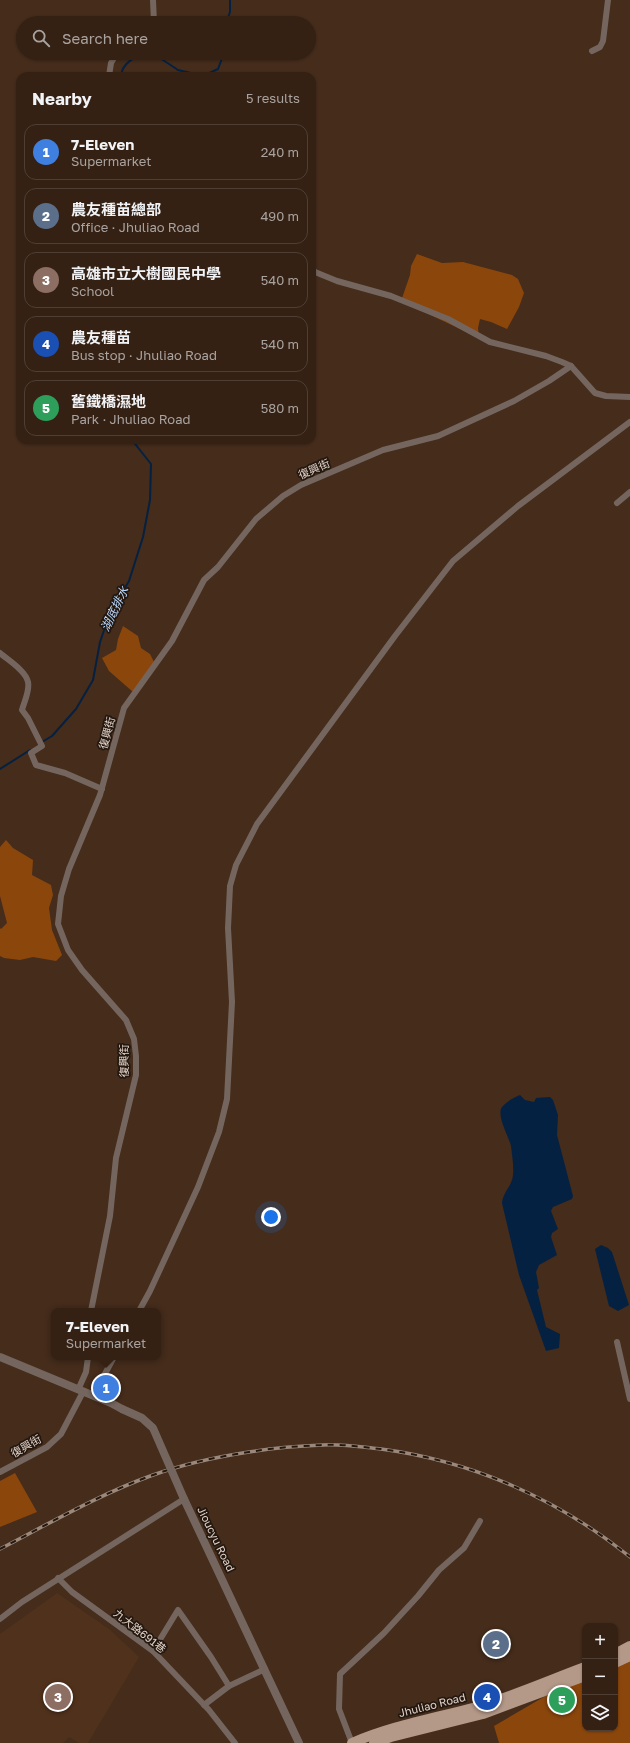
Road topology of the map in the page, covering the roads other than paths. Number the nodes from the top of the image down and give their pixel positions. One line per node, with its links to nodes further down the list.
1 (153, 0): 3 (street)
2 (608, 0): 4 (street)
3 (154, 16)
4 (592, 51)
5 (113, 60): 6 (street)
6 (110, 72)
7 (316, 272): 8 (street)
8 (571, 366): 9 (street); 14 (street, 復興街)
9 (630, 397)
10 (630, 422): 16 (street)
11 (630, 492): 12 (street)
12 (617, 503)
13 (0, 653): 14 (street)
14 (102, 789): 15 (street, 復興街)
15 (92, 1308)
16 (141, 1308)
17 (617, 1342): 23 (street)
18 (0, 1357): 21 (street)
19 (88, 1360): 21 (street, 復興街)
20 (112, 1360): 22 (street)
21 (80, 1391): 22 (street); 24 (street, 復興街)
22 (93, 1396): 25 (street, bridge)
23 (630, 1399)
24 (0, 1472)
25 (184, 1499): 27 (street, Jioucyu Road); 35 (street, Jioucyu Road)
26 (480, 1521): 42 (street)
27 (58, 1578): 28 (street, Jioucyu Road); 30 (street, 九大路691巷)
28 (0, 1619)
29 (630, 1646): 31 (main road)
30 (153, 1651): 37 (street); 38 (street, 九大路691巷)
31 (618, 1652)
32 (630, 1656): 33 (main road)
33 (618, 1662)
34 (582, 1668): 39 (main road, Jhuliao Road)
35 (265, 1669): 37 (street); 41 (street, Jioucyu Road)
36 (582, 1677): 39 (main road, Jhuliao Road)
37 (229, 1686): 38 (street)
38 (204, 1704): 40 (street, 九大路691巷)
39 (399, 1730): 42 (main road, Jhuliao Road); 43 (main road, Jhuliao Road)
40 (235, 1743)
41 (299, 1743)
42 (352, 1743)
43 (374, 1743)

